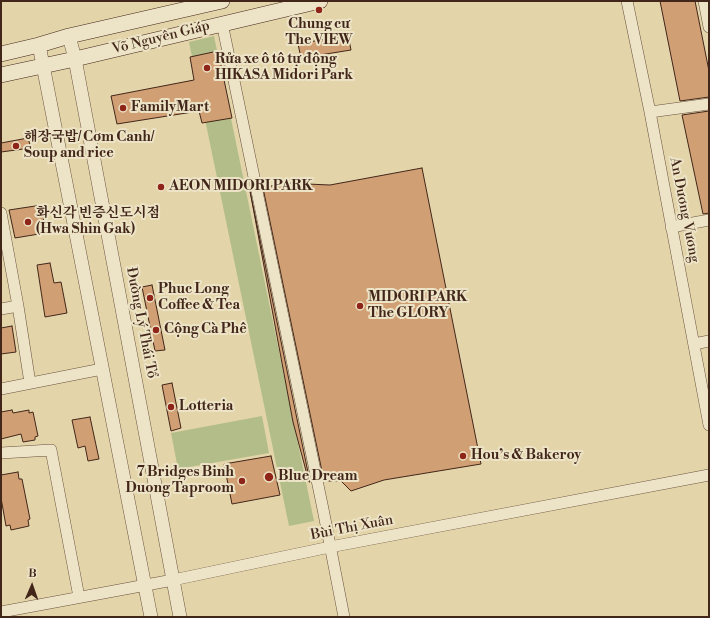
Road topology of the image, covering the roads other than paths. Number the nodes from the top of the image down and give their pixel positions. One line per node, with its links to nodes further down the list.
1 (222, 1): 7 (main road, Võ Nguyên Giáp)
2 (320, 1): 5 (main road, Võ Nguyên Giáp)
3 (627, 1): 14 (street, An Dương Vương)
4 (704, 1): 6 (street)
5 (222, 23): 10 (main road, Võ Nguyên Giáp); 28 (street)
6 (709, 27)
7 (69, 36): 8 (main road, Võ Nguyên Giáp); 10 (street, Đường Lý Thái Tổ)
8 (38, 45): 9 (main road, Võ Nguyên Giáp); 11 (street)
9 (1, 54)
10 (75, 59): 11 (main road, Võ Nguyên Giáp); 29 (street, Đường Lý Thái Tổ)
11 (42, 66): 12 (main road, Võ Nguyên Giáp); 22 (street)
12 (1, 75)
13 (709, 104): 14 (street)
14 (650, 112): 17 (street, An Dương Vương)
15 (1, 213): 18 (street)
16 (709, 220): 17 (street)
17 (671, 227): 21 (street, An Dương Vương)
18 (18, 306): 19 (street); 23 (street)
19 (1, 309)
20 (709, 341): 21 (street)
21 (694, 344): 25 (street, An Dương Vương)
22 (102, 369): 23 (street); 30 (street)
23 (30, 383): 24 (street)
24 (1, 389)
25 (709, 425)
26 (1, 453): 31 (street)
27 (709, 474): 28 (street, Bùi Thị Xuân)
28 (330, 547): 29 (street, Bùi Thị Xuân); 35 (street)
29 (173, 580): 30 (street, Bùi Thị Xuân); 34 (street, Đường Lý Thái Tổ)
30 (144, 584): 31 (street, Bùi Thị Xuân); 33 (street)
31 (79, 597): 32 (street, Bùi Thị Xuân)
32 (1, 612)
33 (151, 617)
34 (180, 617)
35 (344, 617)

